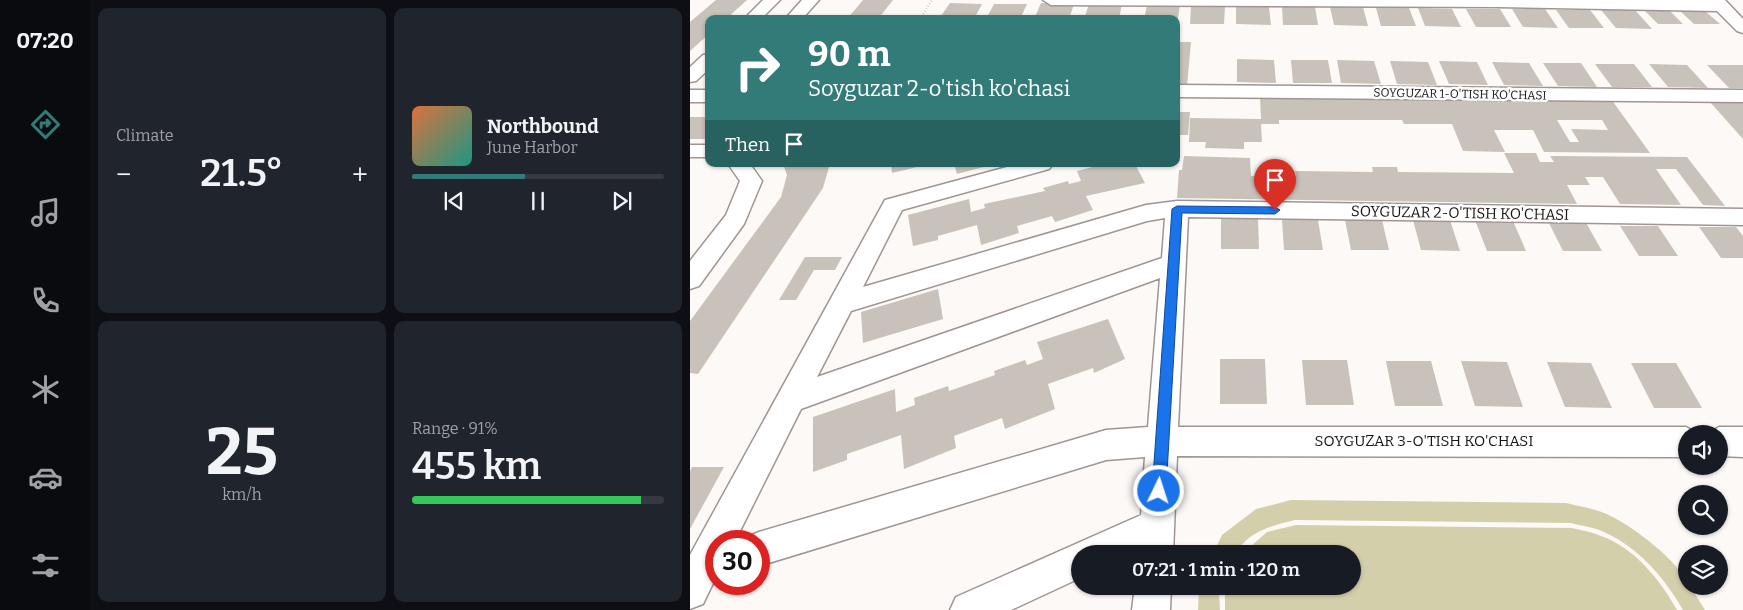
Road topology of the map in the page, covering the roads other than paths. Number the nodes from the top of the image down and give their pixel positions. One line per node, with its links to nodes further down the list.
1 (772, 0): 8 (street)
2 (811, 0): 9 (street)
3 (1051, 0): 5 (street)
4 (1290, 0): 5 (street); 6 (street)
5 (1145, 1): 10 (street)
6 (1498, 1): 7 (street)
7 (1719, 3): 11 (street)
8 (756, 15)
9 (797, 15)
10 (1136, 15)
11 (1743, 28)
12 (705, 63): 13 (street)
13 (690, 77)
14 (1180, 91): 17 (street, SOYGUZAR 1-O'TISH KO'CHASI)
15 (690, 96): 16 (street)
16 (705, 96)
17 (1743, 96)
18 (690, 151): 19 (street)
19 (705, 151)
20 (741, 167): 25 (street)
21 (1031, 167): 26 (street)
22 (1177, 209): 23 (street, SOYGUZAR 2-O'TISH KO'CHASI); 24 (street); 26 (street, SOYGUZAR 2-O'TISH KO'CHASI)
23 (1743, 217)
24 (1174, 263): 27 (street); 28 (street)
25 (690, 279)
26 (843, 303): 27 (street)
27 (790, 400): 36 (street)
28 (1162, 441): 29 (street, SOYGUZAR 3-O'TISH KO'CHASI); 32 (street); 33 (street, SOYGUZAR 3-O'TISH KO'CHASI)
29 (1678, 442)
30 (1728, 442): 31 (street)
31 (1743, 442)
32 (1156, 539): 34 (street)
33 (770, 545)
34 (1131, 545)
35 (1071, 564): 38 (street)
36 (703, 572)
37 (1152, 595): 39 (street)
38 (969, 610)
39 (1151, 610)

